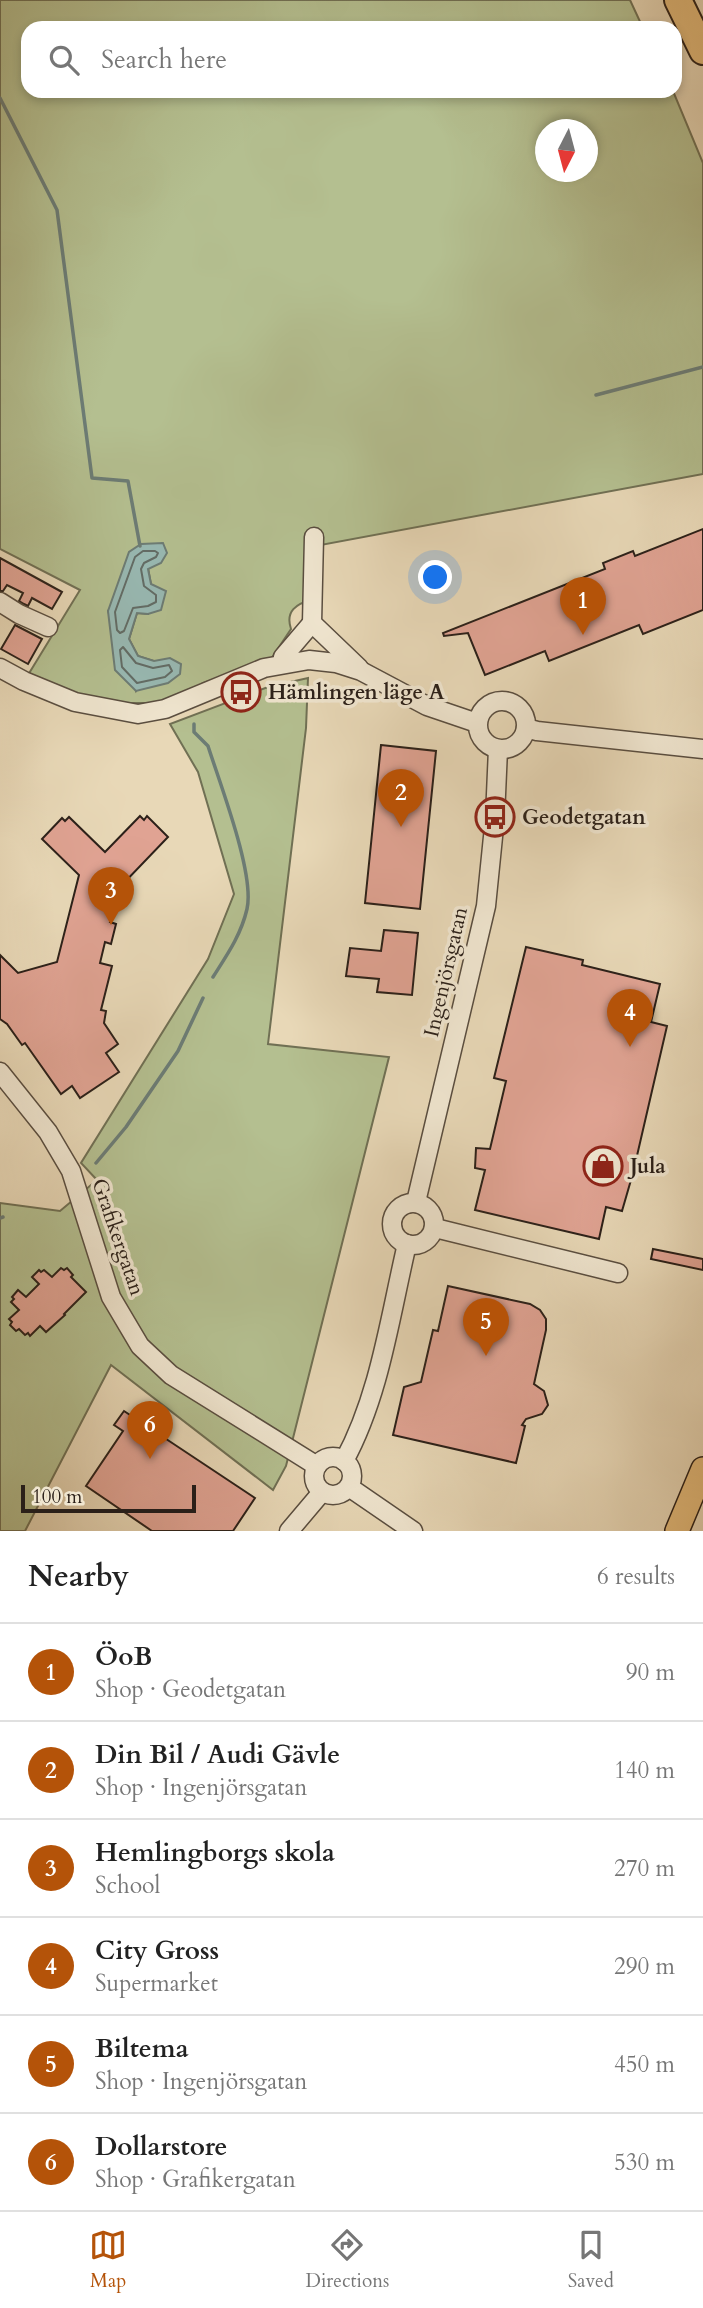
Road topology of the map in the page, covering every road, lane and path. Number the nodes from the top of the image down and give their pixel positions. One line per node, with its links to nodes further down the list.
1 (678, 0): 2 (highway); 3 (highway)
2 (703, 38)
3 (703, 51)
4 (314, 537): 6 (street)
5 (0, 603): 7 (street)
6 (312, 623): 8 (street); 10 (street)
7 (48, 626)
8 (282, 663): 9 (street); 10 (street)
9 (0, 668)
10 (361, 671): 11 (street)
11 (477, 723): 12 (street); 13 (street)
12 (526, 728): 13 (street); 14 (street)
13 (498, 749): 16 (street, Ingenjörsgatan)
14 (703, 749)
15 (0, 1072): 21 (street, Grafikergatan)
16 (416, 1202): 17 (street); 18 (street)
17 (435, 1228): 18 (street); 19 (street)
18 (407, 1244): 20 (street)
19 (618, 1273)
20 (344, 1461): 21 (street); 23 (street)
21 (317, 1466): 24 (street)
22 (703, 1469): 27 (main road)
23 (349, 1487): 24 (street); 26 (street)
24 (322, 1492): 25 (street)
25 (289, 1531)
26 (413, 1531)
27 (677, 1531)

